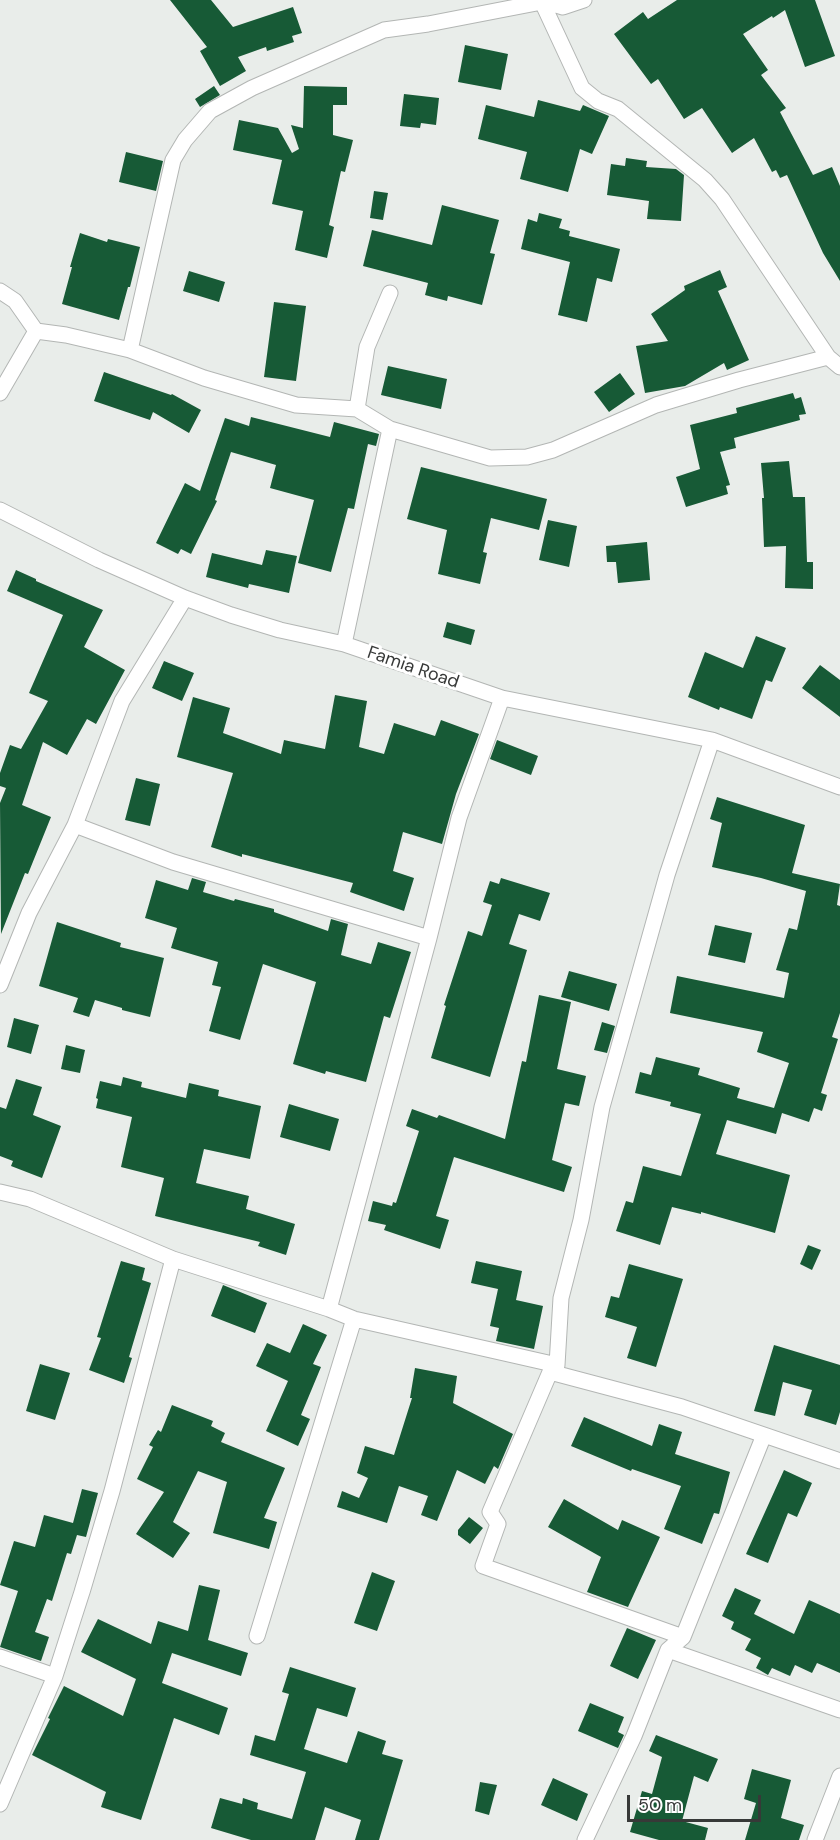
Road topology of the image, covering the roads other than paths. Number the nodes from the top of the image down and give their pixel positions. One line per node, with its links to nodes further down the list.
1 (584, 0): 2 (street)
2 (541, 1): 6 (street); 7 (street)
3 (0, 291): 5 (street)
4 (390, 293): 9 (street)
5 (36, 331): 6 (street); 8 (street)
6 (130, 350): 9 (street)
7 (834, 362): 10 (street)
8 (0, 393)
9 (357, 409): 10 (street)
10 (390, 429): 13 (street)
11 (0, 510): 12 (street, Famia Road)
12 (185, 598): 13 (street, Famia Road); 17 (street)
13 (344, 644): 14 (street, Famia Road)
14 (502, 698): 15 (street, Famia Road); 18 (street)
15 (712, 740): 16 (street, Famia Road); 24 (street)
16 (840, 787)
17 (75, 825): 18 (street); 19 (street)
18 (429, 939): 22 (street)
19 (0, 985)
20 (0, 1192): 21 (street)
21 (173, 1259): 22 (street); 31 (street)
22 (329, 1309): 23 (street)
23 (354, 1319): 24 (street); 27 (street)
24 (554, 1369): 25 (street); 28 (street)
25 (764, 1436): 26 (street); 28 (street)
26 (840, 1461)
27 (257, 1636)
28 (683, 1637): 29 (street)
29 (668, 1650): 32 (street); 35 (street)
30 (0, 1657): 31 (street)
31 (55, 1676): 34 (street)
32 (840, 1710)
33 (840, 1776): 36 (street)
34 (0, 1804)
35 (585, 1840)
36 (815, 1840)

